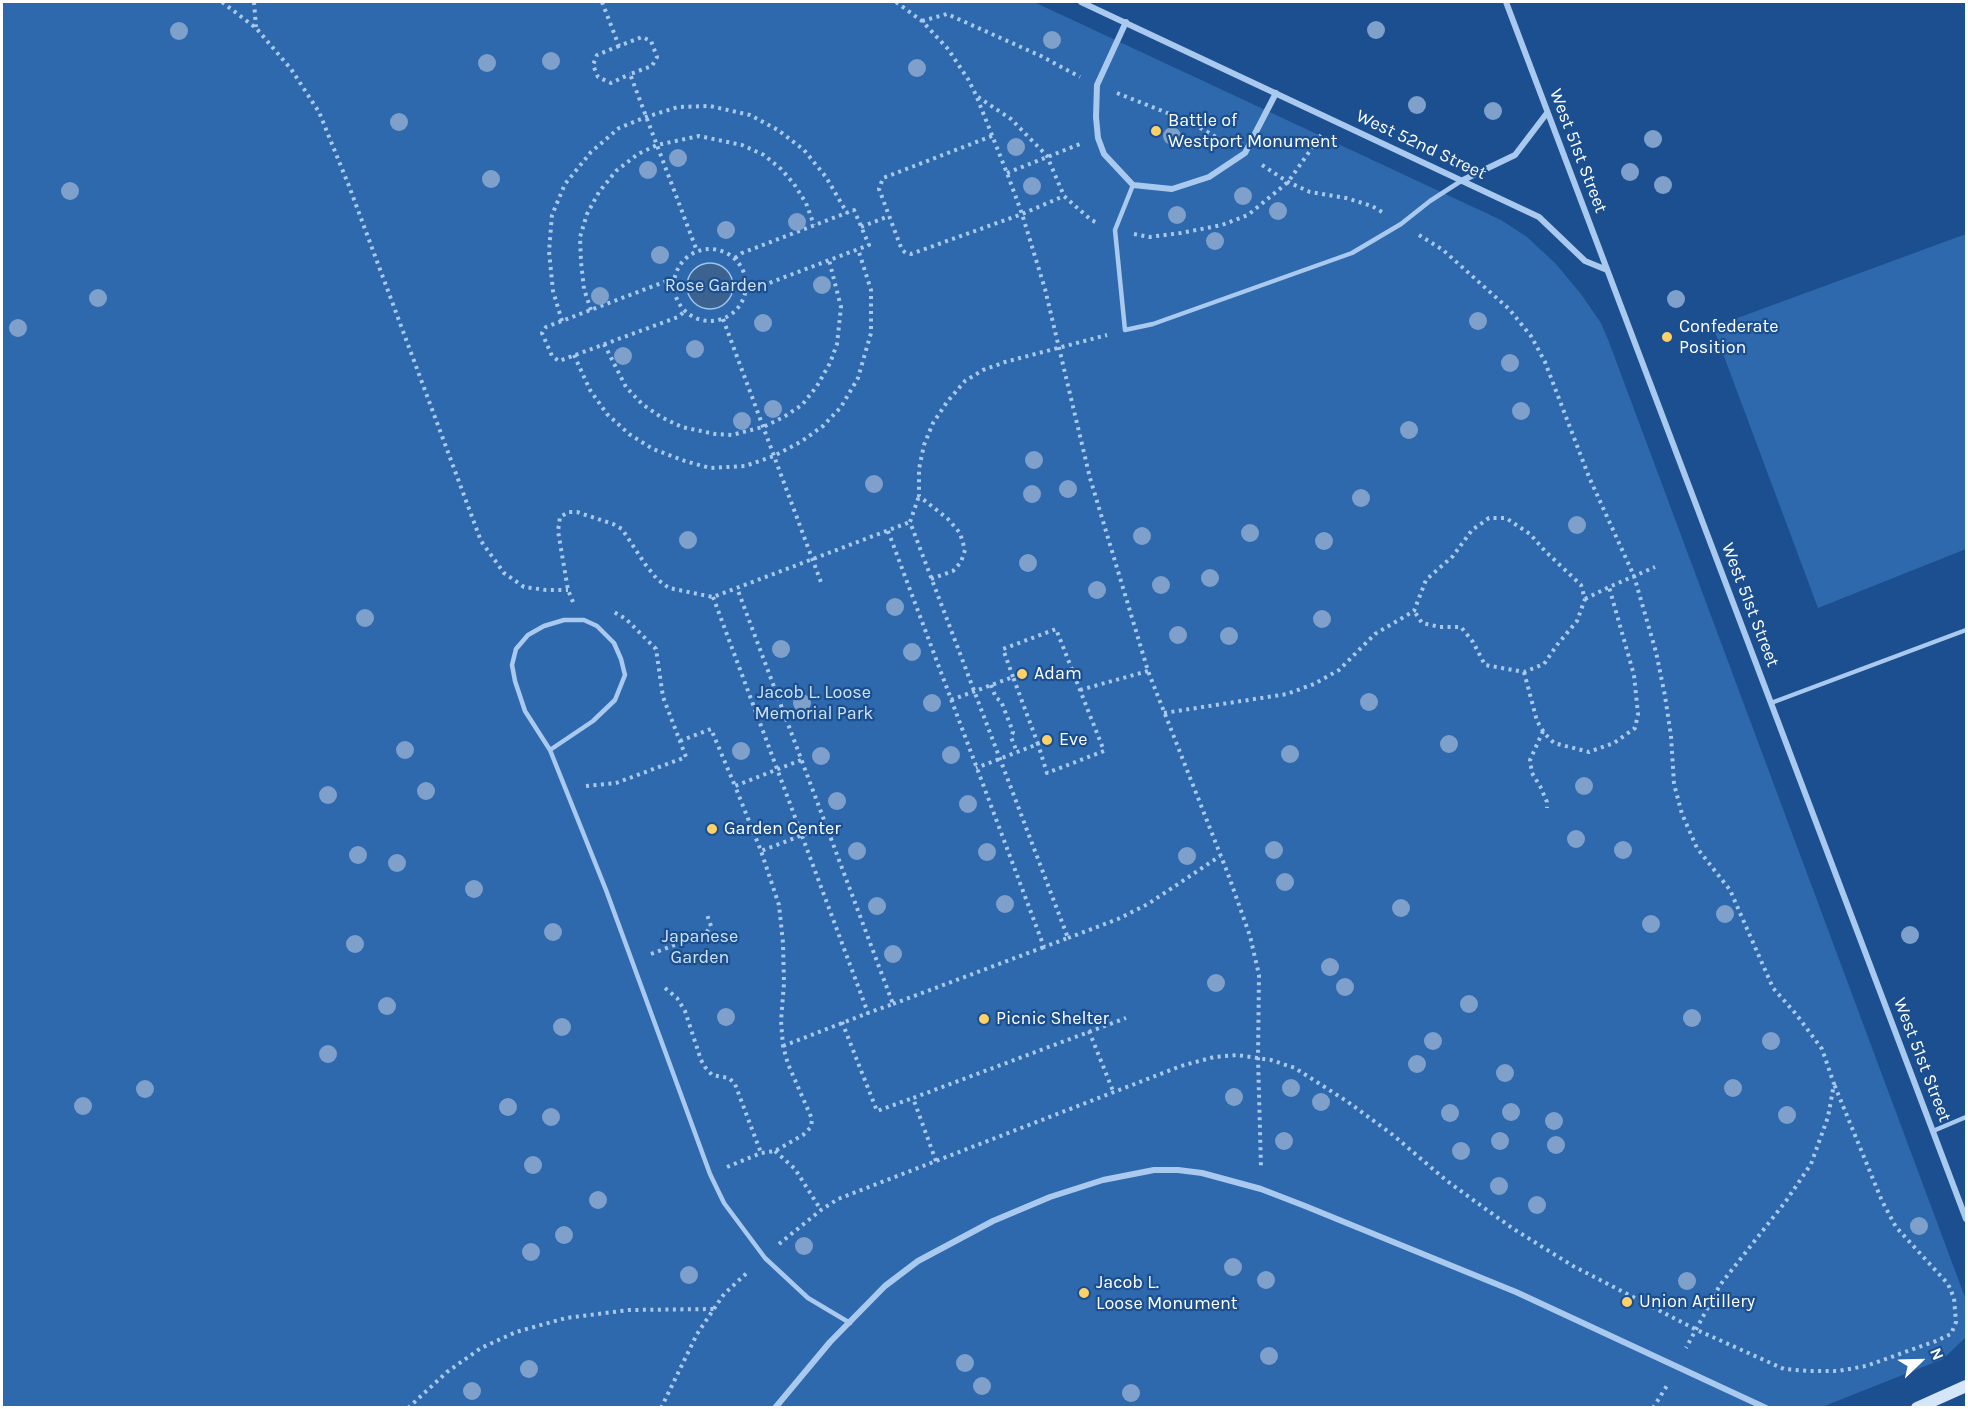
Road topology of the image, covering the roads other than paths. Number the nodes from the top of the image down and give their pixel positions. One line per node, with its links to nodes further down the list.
1 (1081, 2): 3 (street, West 52nd Street)
2 (1506, 2): 5 (street, West 51st Street)
3 (1126, 22): 4 (street, West 52nd Street); 7 (street)
4 (1276, 93): 6 (street, West 52nd Street); 7 (street)
5 (1547, 113): 6 (street); 8 (street, West 51st Street)
6 (1461, 181): 7 (lane); 8 (street, West 52nd Street)
7 (1133, 185)
8 (1607, 270): 10 (street, West 51st Street)
9 (1966, 630): 10 (lane)
10 (1771, 703): 13 (street, West 51st Street)
11 (550, 750): 11 (lane); 15 (lane)
12 (1966, 1117): 13 (lane)
13 (1933, 1131): 14 (street, West 51st Street)
14 (1966, 1219)
15 (850, 1323): 17 (street); 18 (street)
16 (1966, 1386): 19 (main road)
17 (776, 1407)
18 (1766, 1407)
19 (1917, 1407)

